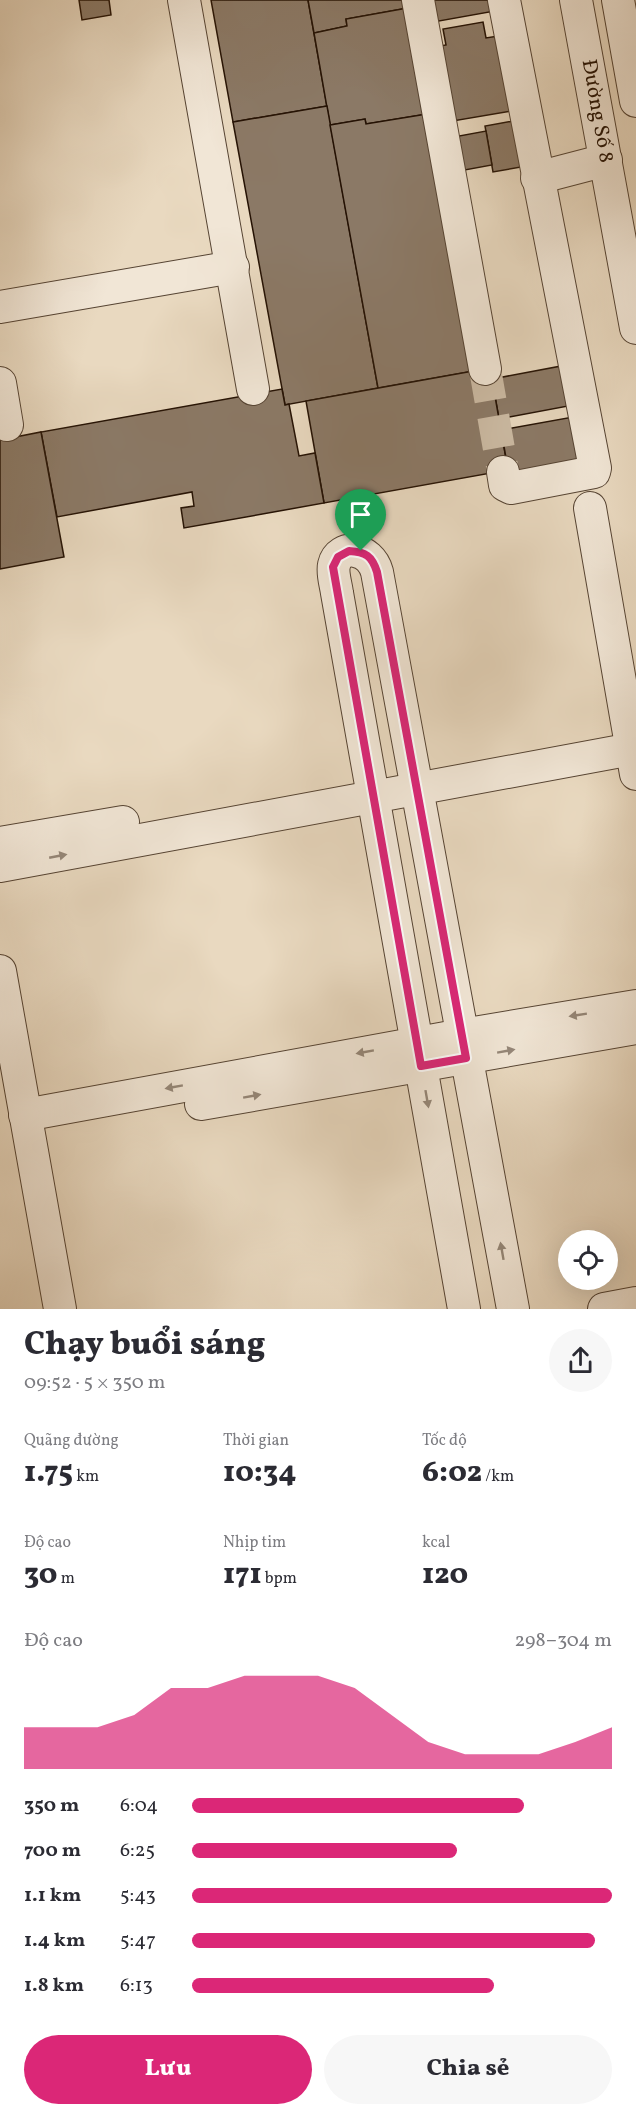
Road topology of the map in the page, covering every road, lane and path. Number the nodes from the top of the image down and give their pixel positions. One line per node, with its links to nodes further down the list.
1 (184, 0): 10 (street)
2 (418, 0): 13 (street)
3 (504, 0): 8 (street)
4 (576, 0): 7 (street, Đường Số 8)
5 (618, 0): 6 (street, Đường Số 8)
6 (636, 101)
7 (606, 160): 8 (street); 9 (street, Đường Số 8)
8 (537, 178): 17 (street)
9 (625, 199): 12 (street, Đường Số 8)
10 (233, 267): 11 (street); 15 (street)
11 (0, 307)
12 (636, 328)
13 (485, 369)
14 (0, 383): 16 (street)
15 (253, 389)
16 (7, 425)
17 (503, 472)
18 (590, 508): 19 (street)
19 (632, 752): 20 (street)
20 (415, 780): 21 (street); 21 (street); 27 (street)
21 (372, 788): 22 (street); 23 (street, one-way to 21); 28 (street)
22 (0, 843)
23 (0, 866)
24 (0, 971): 29 (street)
25 (636, 1006): 27 (street, one-way to 27)
26 (636, 1028): 27 (street, one-way to 26)
27 (464, 1046): 28 (street); 33 (street, one-way to 27)
28 (419, 1054): 29 (street); 32 (street, one-way to 32)
29 (27, 1125): 31 (street)
30 (636, 1303): 34 (street)
31 (60, 1309)
32 (464, 1309)
33 (513, 1309)
34 (604, 1309)

